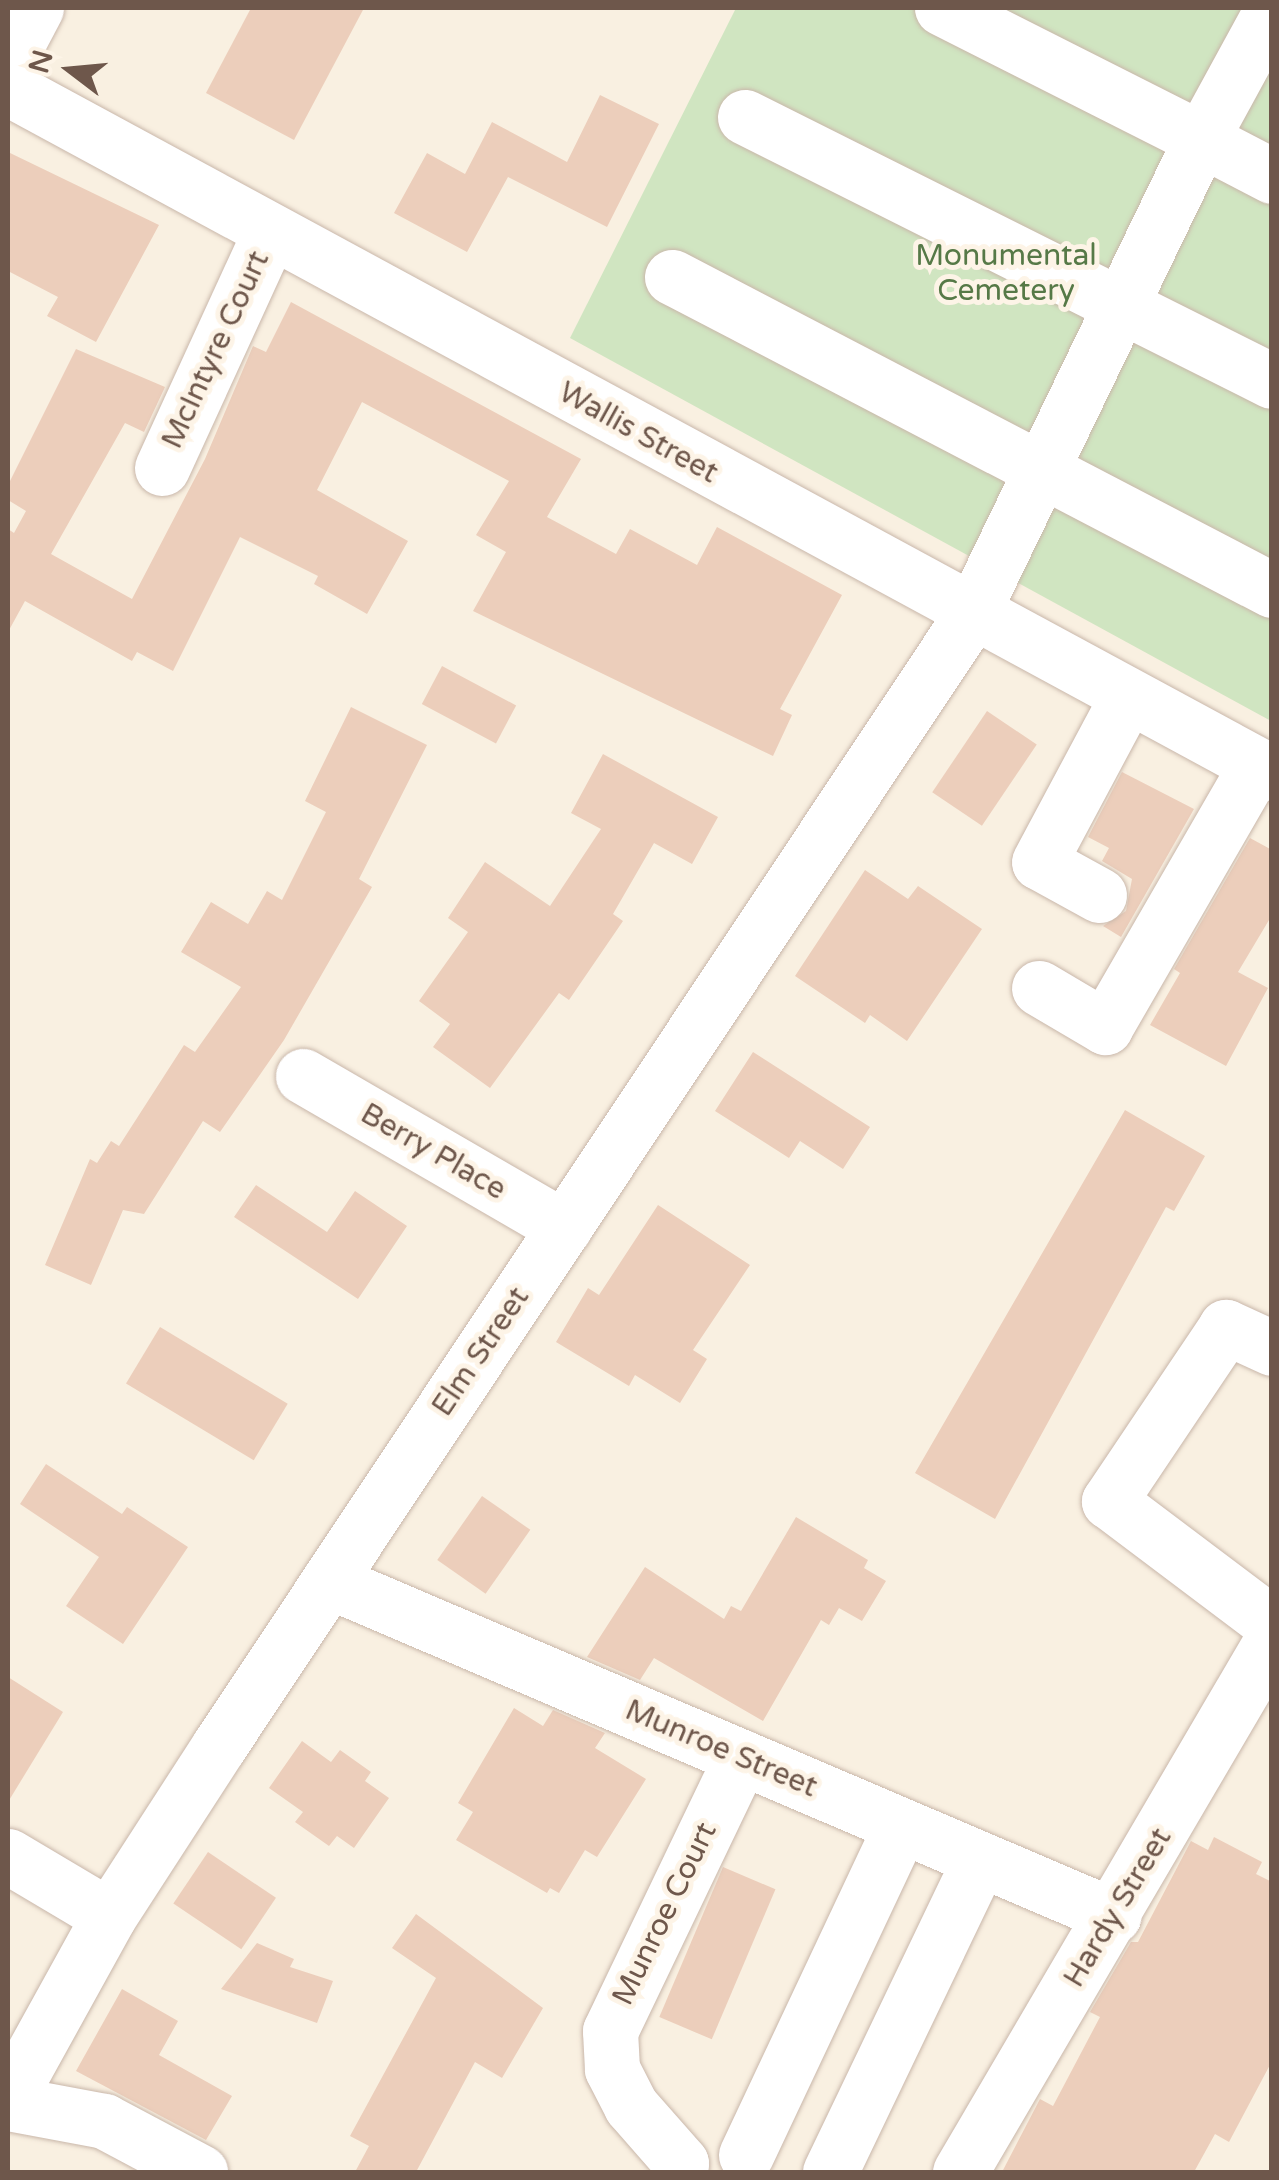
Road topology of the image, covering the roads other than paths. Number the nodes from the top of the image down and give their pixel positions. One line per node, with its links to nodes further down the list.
1 (36, 8): 4 (street)
2 (942, 8): 7 (street)
3 (1272, 9): 7 (street, Elm Street)
4 (8, 61)
5 (8, 88): 9 (street, Wallis Street)
6 (745, 118): 11 (street)
7 (1201, 139): 8 (street); 11 (street, Elm Street)
8 (1272, 176)
9 (270, 232): 13 (street, McIntyre Court); 16 (street, Wallis Street)
10 (672, 277): 14 (street)
11 (1120, 305): 12 (street); 14 (street, Elm Street)
12 (1272, 381)
13 (162, 468)
14 (1036, 470): 15 (street); 16 (street, Elm Street)
15 (1272, 590)
16 (971, 615): 17 (street, Wallis Street); 22 (street, Elm Street)
17 (1127, 697): 18 (street, Wallis Street); 19 (street)
18 (1264, 769): 20 (street)
19 (1099, 895)
20 (1038, 988)
21 (303, 1076): 22 (street, Berry Place)
22 (564, 1228): 24 (street, Elm Street)
23 (1272, 1348): 25 (street)
24 (329, 1581): 28 (street, Munroe Street); 32 (street, Elm Street)
25 (1272, 1624)
26 (1272, 1640): 27 (street, Hardy Street)
27 (1253, 1716): 33 (street, Hardy Street)
28 (740, 1757): 29 (street, Munroe Street); 37 (street, Munroe Court)
29 (901, 1826): 31 (street, Munroe Street); 35 (street)
30 (8, 1856): 32 (street)
31 (980, 1859): 33 (street, Munroe Street); 38 (street)
32 (110, 1916): 34 (street, Elm Street)
33 (1114, 1916): 39 (street, Hardy Street)
34 (8, 2101): 36 (street)
35 (746, 2155)
36 (200, 2172)
37 (680, 2172)
38 (830, 2172)
39 (960, 2172)

